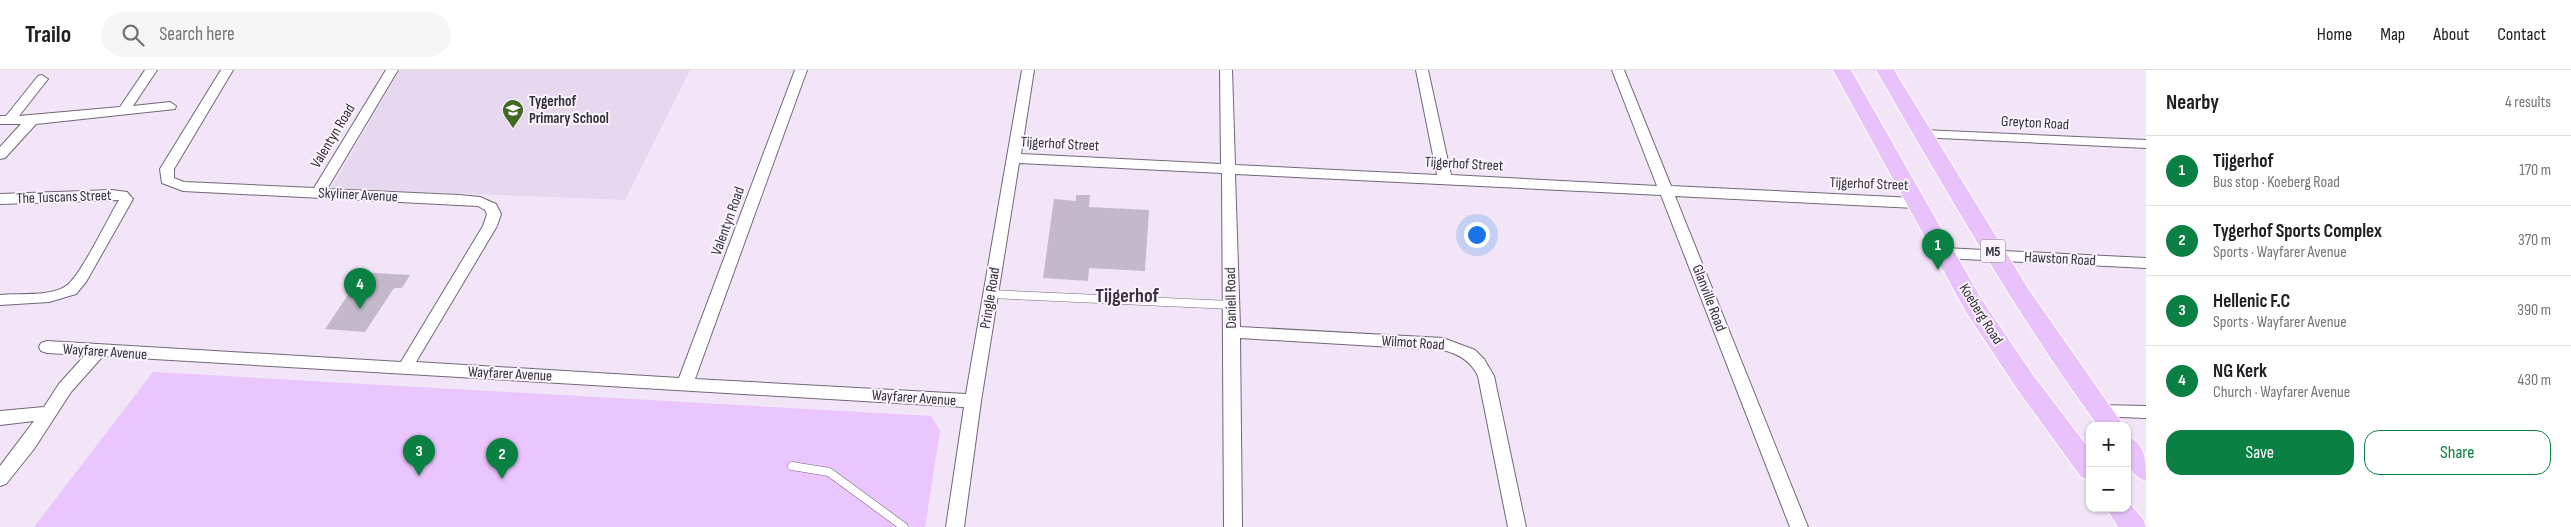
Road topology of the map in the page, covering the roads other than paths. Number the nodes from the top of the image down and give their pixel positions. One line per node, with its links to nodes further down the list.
1 (151, 70): 13 (street)
2 (227, 70): 23 (street, Skyliner Avenue)
3 (392, 70): 23 (street, Valentyn Road)
4 (801, 70): 36 (street, Valentyn Road)
5 (1028, 70): 19 (street, Pringle Road)
6 (1226, 70): 20 (street, Daniell Road)
7 (1422, 70): 21 (street)
8 (1618, 70): 22 (street, Glanville Road)
9 (1842, 70): 25 (main road, Koeberg Road)
10 (1885, 70): 16 (main road, M5)
11 (42, 79): 14 (street)
12 (170, 106): 13 (street)
13 (124, 110): 15 (street)
14 (5, 119): 15 (street)
15 (32, 120): 18 (street)
16 (1923, 134): 17 (street, Greyton Road); 27 (main road, M5)
17 (2146, 144)
18 (0, 155)
19 (1012, 158): 20 (street, Tijgerhof Street); 29 (street, Pringle Road)
20 (1228, 168): 21 (street, Tijgerhof Street); 31 (street, Daniell Road)
21 (1445, 179): 22 (street, Tijgerhof Street)
22 (1667, 190): 25 (street, Tijgerhof Street); 52 (street, Glanville Road)
23 (318, 193): 35 (street, Skyliner Avenue)
24 (0, 199): 30 (street, The Tuscans Street)
25 (1915, 203): 26 (main road, Koeberg Road)
26 (1944, 253): 27 (street, Hawston Road); 44 (main road, Koeberg Road)
27 (1996, 256): 28 (street, Hawston Road); 41 (main road, M5)
28 (2146, 263)
29 (991, 294): 31 (lane); 37 (street, Pringle Road)
30 (0, 300)
31 (1231, 305): 32 (street, Daniell Road)
32 (1232, 332): 50 (street, Daniell Road); 51 (street, Wilmot Road)
33 (47, 347): 34 (street, Wayfarer Avenue)
34 (98, 351): 35 (street, Wayfarer Avenue); 39 (street)
35 (405, 368): 36 (street, Wayfarer Avenue)
36 (685, 384): 37 (street, Wayfarer Avenue)
37 (973, 401): 49 (street, Pringle Road)
38 (2146, 412): 41 (street)
39 (47, 413): 40 (street); 46 (street)
40 (0, 418)
41 (2106, 418)
42 (2131, 451): 45 (main road)
43 (792, 466): 48 (lane)
44 (2088, 467)
45 (2146, 470)
46 (0, 479)
47 (2122, 512): 53 (main road)
48 (904, 527)
49 (955, 527)
50 (1233, 527)
51 (1517, 527)
52 (1799, 527)
53 (2134, 527)

